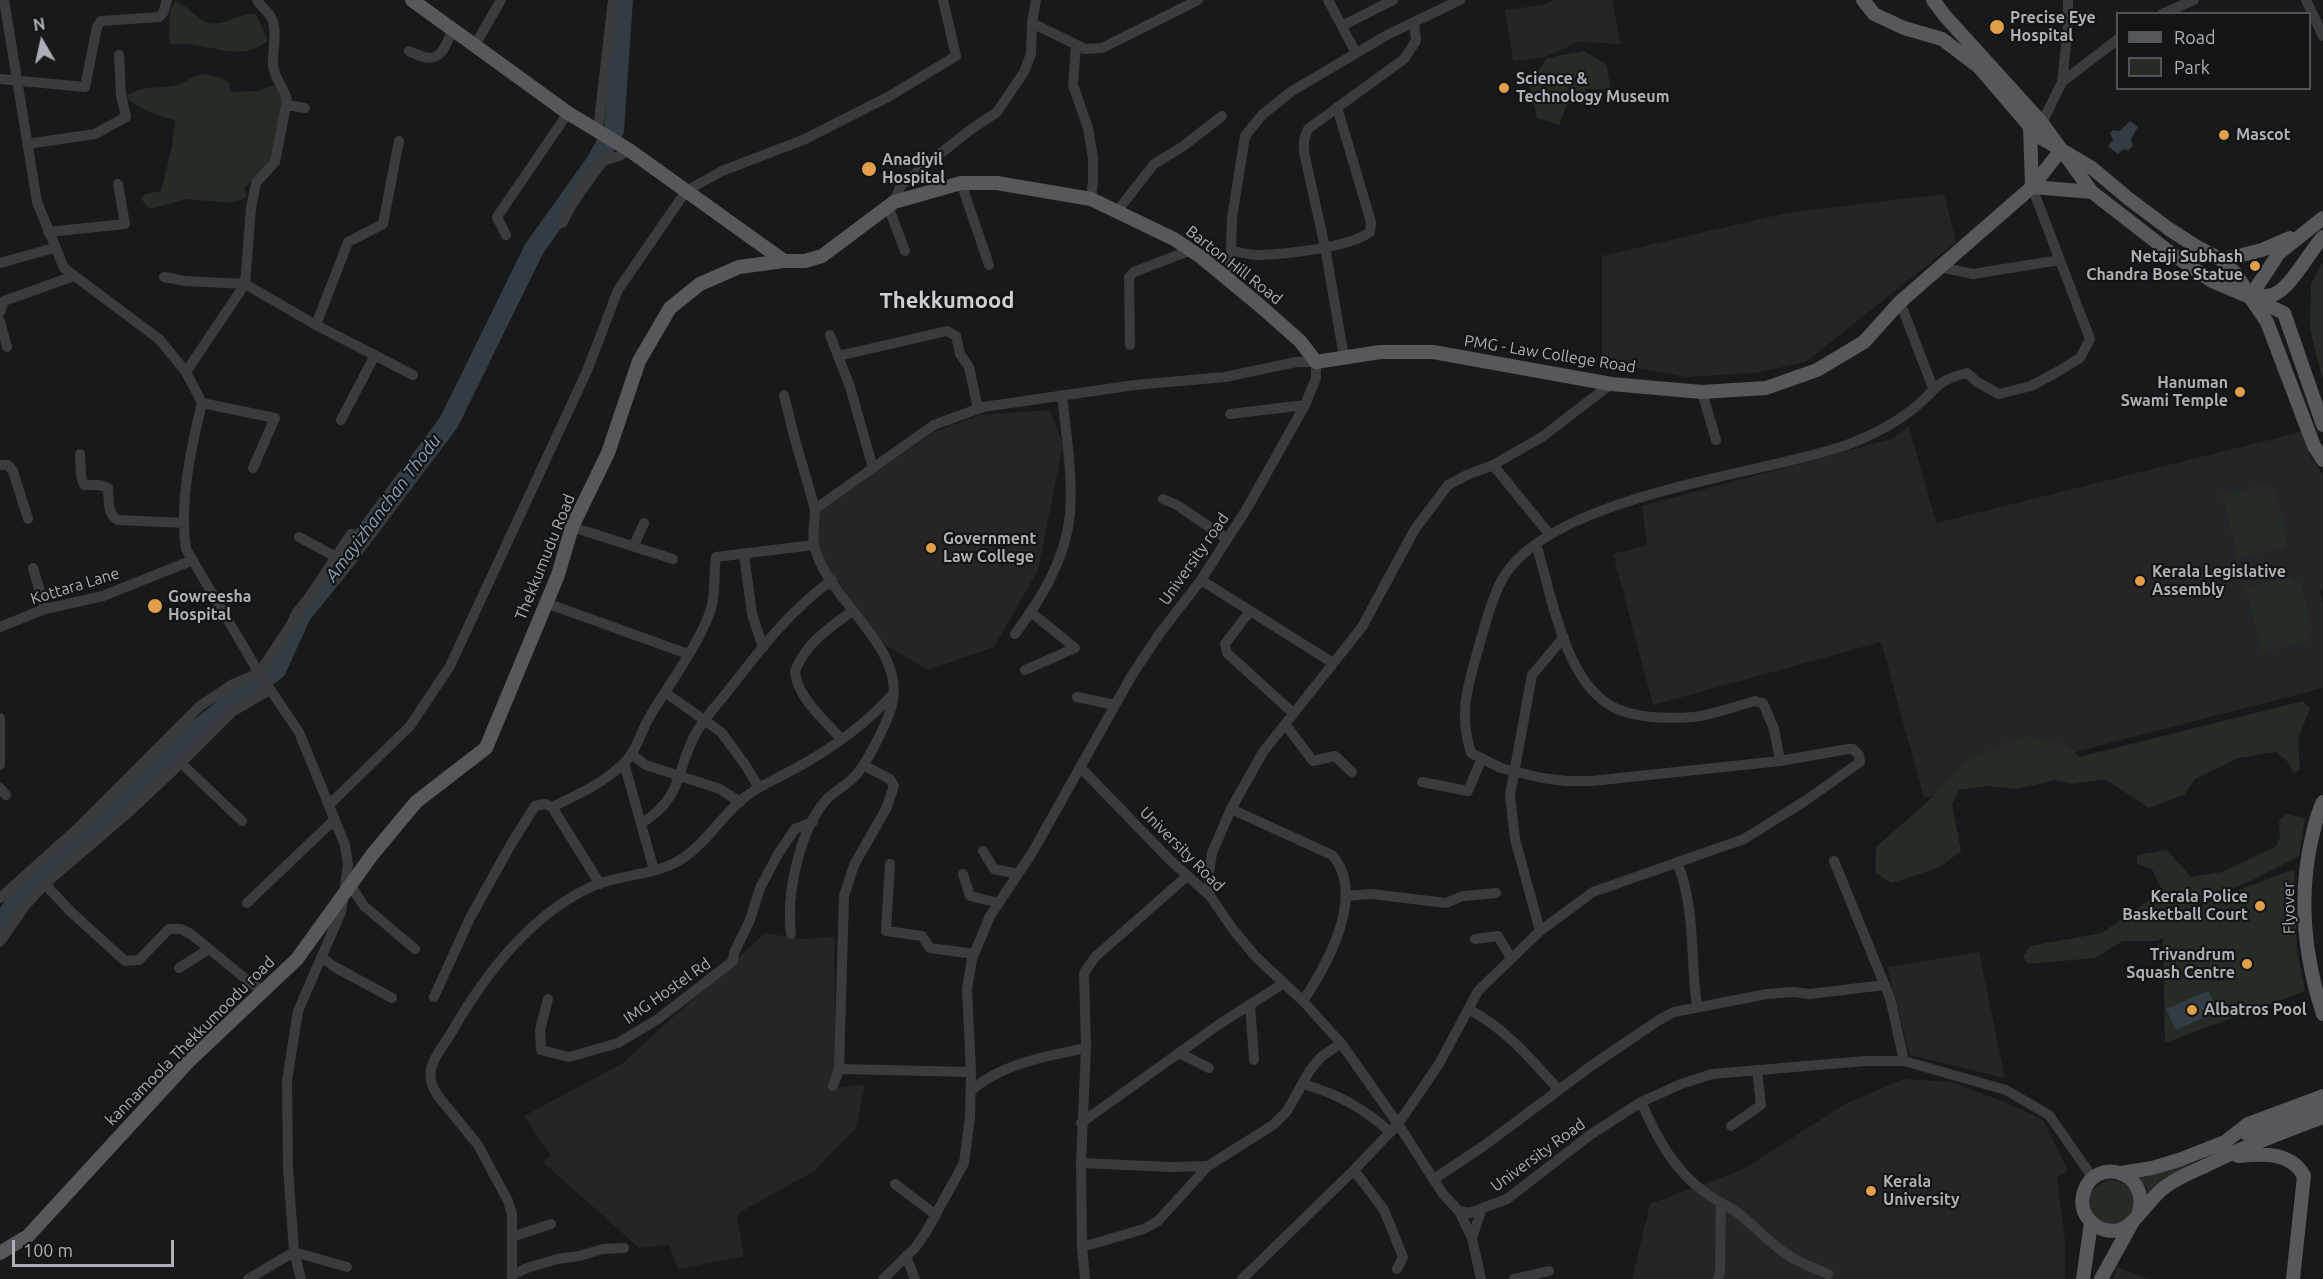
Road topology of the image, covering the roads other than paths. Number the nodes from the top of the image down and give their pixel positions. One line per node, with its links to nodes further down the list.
1 (4, 0): 31 (street)
2 (167, 0): 31 (street)
3 (258, 0): 33 (street)
4 (412, 0): 22 (main road)
5 (501, 0): 25 (street)
6 (613, 0): 39 (street)
7 (943, 0): 47 (street)
8 (1036, 0): 20 (street)
9 (1198, 0): 26 (street)
10 (1328, 0): 21 (street)
11 (1393, 0): 21 (street)
12 (1460, 0): 19 (street)
13 (1863, 0): 38 (main road)
14 (1933, 0): 38 (main road)
15 (2068, 0): 32 (street)
16 (2194, 0): 18 (street)
17 (2306, 0): 23 (street)
18 (2167, 12)
19 (1414, 22): 28 (street); 34 (street)
20 (1032, 23): 26 (street); 50 (street)
21 (1342, 26): 28 (street)
22 (453, 29): 25 (main road); 27 (street)
23 (2323, 36)
24 (2116, 41): 32 (street)
25 (475, 45): 36 (main road)
26 (1076, 45): 49 (street)
27 (409, 51)
28 (1356, 53): 61 (street)
29 (119, 55): 41 (street)
30 (0, 79): 31 (street)
31 (17, 82): 41 (street)
32 (2061, 82): 38 (street)
33 (287, 105): 35 (street); 73 (street)
34 (1337, 107): 58 (street); 58 (street)
35 (305, 108)
36 (568, 113): 39 (main road); 56 (street)
37 (1222, 116): 51 (street)
38 (2035, 127): 43 (main road); 46 (main road)
39 (600, 132): 42 (main road)
40 (399, 141): 79 (street)
41 (27, 144): 54 (street)
42 (629, 150): 47 (main road); 53 (street)
43 (2061, 150): 46 (main road, PMG - Law College Road); 48 (main road); 64 (main road)
44 (961, 183): 49 (main road, Barton Hill Road); 50 (main road, Barton Hill Road); 67 (street)
45 (117, 184): 54 (street)
46 (2032, 187): 48 (main road); 63 (street); 68 (main road, PMG - Law College Road)
47 (686, 191): 65 (main road); 165 (street)
48 (2092, 192): 74 (main road)
49 (1090, 199): 51 (main road, Barton Hill Road)
50 (891, 204): 62 (street); 65 (main road, Barton Hill Road)
51 (1118, 210): 60 (main road, Barton Hill Road)
52 (2323, 218): 55 (main road)
53 (562, 223)
54 (48, 231): 59 (street)
55 (2300, 234): 64 (main road); 74 (main road)
56 (506, 235)
57 (2323, 237): 72 (main road)
58 (1325, 247): 61 (street); 85 (street)
59 (54, 249): 66 (street); 69 (street)
60 (1191, 250): 71 (main road, Barton Hill Road); 81 (street)
61 (1231, 251): 71 (street)
62 (905, 252)
63 (2060, 260): 68 (street); 90 (street)
64 (2222, 260): 74 (main road)
65 (784, 261): 112 (main road, Thekkumudu Road)
66 (0, 263)
67 (989, 265)
68 (1940, 267): 75 (main road, PMG - Law College Road)
69 (74, 276): 76 (street); 87 (street)
70 (164, 277): 73 (street)
71 (1230, 280): 86 (main road, Barton Hill Road)
72 (2290, 283): 74 (main road); 77 (main road)
73 (245, 284): 79 (street); 87 (street)
74 (2250, 297): 77 (main road); 102 (main road)
75 (1900, 302): 90 (street); 91 (main road, PMG - Law College Road)
76 (0, 312)
77 (2284, 313): 99 (main road)
78 (0, 321): 82 (street)
79 (316, 325): 83 (street)
80 (830, 335): 84 (street)
81 (1130, 345)
82 (7, 347)
83 (375, 355): 88 (street); 98 (street)
84 (838, 356): 96 (street); 106 (street)
85 (1344, 357): 86 (main road, PMG - Law College Road); 89 (main road, PMG - Law College Road)
86 (1316, 362): 93 (street); 95 (street, University road)
87 (186, 372): 94 (street)
88 (413, 375)
89 (1611, 384): 91 (main road, PMG - Law College Road); 104 (street)
90 (1933, 388): 114 (street)
91 (1702, 392): 100 (street)
92 (784, 395): 108 (street)
93 (1062, 395): 96 (street); 131 (street)
94 (202, 403): 105 (street); 110 (street)
95 (1305, 405): 97 (street); 116 (street, University road)
96 (978, 409): 106 (street)
97 (1230, 414)
98 (341, 420)
99 (2323, 425)
100 (1716, 440)
101 (80, 454): 110 (street)
102 (2323, 460)
103 (0, 465): 109 (street)
104 (1493, 465): 114 (street); 137 (street)
105 (253, 468)
106 (873, 468): 108 (street)
107 (1163, 499): 116 (street)
108 (815, 509): 119 (street)
109 (28, 519)
110 (184, 522): 123 (street)
111 (644, 523): 118 (street)
112 (572, 527): 118 (street); 127 (main road, Thekkumudu Road)
113 (351, 534): 121 (street)
114 (1550, 534): 117 (street)
115 (299, 537): 121 (street)
116 (1227, 540): 126 (street, University road)
117 (1536, 544): 134 (street); 151 (street)
118 (634, 545): 122 (street)
119 (814, 545): 120 (street); 125 (street)
120 (744, 555): 135 (street); 136 (street)
121 (336, 557): 139 (street)
122 (674, 559)
123 (193, 560): 128 (street, Kottara Lane); 139 (street)
124 (33, 568): 128 (street)
125 (832, 580): 129 (street); 135 (street)
126 (1201, 580): 130 (street); 144 (street, University road)
127 (546, 603): 136 (street); 182 (main road, Thekkumudu Road)
128 (45, 609): 132 (street, Kottara Lane)
129 (852, 611): 142 (street); 149 (street)
130 (1250, 611): 137 (street); 145 (street)
131 (1031, 612): 133 (street); 138 (street)
132 (0, 627)
133 (1015, 634)
134 (1564, 637): 152 (street); 158 (street)
135 (763, 648): 147 (street)
136 (688, 654): 141 (street)
137 (1332, 663): 145 (street)
138 (1026, 670)
139 (259, 673): 140 (street); 186 (street)
140 (270, 690): 153 (street); 165 (street)
141 (666, 693): 147 (street); 150 (street)
142 (893, 694): 149 (street); 156 (street)
143 (1077, 698): 144 (street)
144 (1115, 705): 157 (street, University road)
145 (1293, 713): 148 (street)
146 (0, 718): 155 (street)
147 (705, 720): 160 (street); 162 (street)
148 (1285, 724): 159 (street); 167 (street)
149 (841, 739): 162 (street)
150 (631, 754): 154 (street); 160 (street)
151 (1482, 758): 158 (street); 161 (street)
152 (1780, 761): 158 (street); 174 (street)
153 (182, 763): 169 (street); 180 (street)
154 (624, 763): 166 (street); 171 (street)
155 (0, 765)
156 (863, 765): 170 (street); 216 (street)
157 (1080, 767): 178 (street, University road); 179 (street, University Road)
158 (1516, 771): 189 (street)
159 (1352, 772)
160 (681, 775): 163 (street); 171 (street)
161 (1422, 782)
162 (759, 788): 163 (street)
163 (740, 802): 176 (street)
164 (2323, 802): 209 (main road, Flyover)
165 (329, 805): 168 (street)
166 (552, 807): 181 (street); 202 (street)
167 (1231, 809): 184 (street); 185 (street)
168 (334, 819): 182 (street); 187 (street)
169 (242, 820)
170 (813, 822): 190 (street); 204 (street, IMG Hostel Rd)
171 (642, 823): 176 (street)
172 (982, 851): 178 (street)
173 (1834, 861): 200 (street)
174 (1677, 862): 189 (street); 207 (street)
175 (890, 864): 195 (street)
176 (654, 870): 181 (street)
177 (963, 874): 188 (street)
178 (1018, 874): 188 (street, University road)
179 (1186, 877): 184 (street, University Road); 211 (street)
180 (45, 884): 192 (street); 193 (street)
181 (600, 884): 246 (street)
182 (348, 890): 194 (street); 196 (street); 201 (main road, kannamoola Thekkumoodu road)
183 (1496, 893): 185 (street)
184 (1210, 896): 199 (street, University Road)
185 (1346, 896): 205 (street)
186 (0, 898)
187 (247, 903)
188 (999, 903): 195 (street, University road)
189 (1540, 931): 197 (street)
190 (791, 934)
191 (1475, 939): 197 (street)
192 (0, 942)
193 (209, 949): 198 (street); 201 (street)
194 (415, 949)
195 (974, 954): 218 (street, University road)
196 (322, 957): 203 (street); 250 (street)
197 (1511, 958): 208 (street)
198 (179, 968)
199 (1284, 983): 205 (street, University Road); 206 (street)
200 (1885, 986): 207 (street); 214 (street)
201 (263, 990): 251 (main road, kannamoola Thekkumoodu road)
202 (434, 997)
203 (392, 998)
204 (548, 999)
205 (1303, 1001): 210 (street, University Road)
206 (1250, 1004): 212 (street); 213 (street)
207 (1697, 1007): 221 (street)
208 (1468, 1009): 221 (street); 229 (street)
209 (2323, 1014)
210 (1341, 1043): 219 (street); 229 (street, University Road)
211 (1086, 1048): 222 (street); 227 (street)
212 (1179, 1053): 215 (street); 227 (street)
213 (1254, 1060)
214 (1904, 1061): 217 (street, University Road); 236 (street, University Road)
215 (1209, 1068)
216 (839, 1069): 218 (street); 220 (street)
217 (1757, 1070): 224 (street, University Road); 228 (street)
218 (971, 1072): 222 (street, University road)
219 (1303, 1084): 229 (street); 233 (street)
220 (833, 1086)
221 (1558, 1089): 237 (street)
222 (971, 1091): 242 (street, University road)
223 (2323, 1096): 230 (main road)
224 (1641, 1102): 239 (street); 241 (street, University Road)
225 (2323, 1107): 230 (main road)
226 (2323, 1117): 231 (main road)
227 (1081, 1123): 232 (street)
228 (1731, 1126)
229 (1394, 1128): 234 (street); 237 (street, University Road)
230 (2225, 1142): 235 (main road)
231 (2222, 1157): 243 (main road); 269 (main road)
232 (1081, 1163): 233 (street); 248 (street)
233 (1208, 1166): 248 (street)
234 (1354, 1170): 254 (street); 263 (street)
235 (2121, 1173): 236 (main road); 243 (main road)
236 (2093, 1178): 244 (main road)
237 (1434, 1179): 240 (street, University Road)
238 (895, 1184): 242 (street)
239 (1721, 1202): 256 (street); 266 (street)
240 (1459, 1211): 241 (street, University Road); 247 (street)
241 (1481, 1211): 247 (street)
242 (936, 1215): 252 (street, University road)
243 (2136, 1218): 244 (main road); 268 (main road)
244 (2091, 1223): 267 (main road)
245 (551, 1224): 246 (street)
246 (512, 1237): 257 (street)
247 (1472, 1238): 264 (street)
248 (1082, 1247): 262 (street)
249 (624, 1248): 257 (street)
250 (294, 1252): 253 (street); 258 (street); 259 (street)
251 (0, 1253)
252 (906, 1256): 260 (street, University road); 261 (street)
253 (347, 1267)
254 (1397, 1269)
255 (1549, 1271): 265 (street)
256 (1828, 1274)
257 (512, 1277)
258 (248, 1279)
259 (301, 1279)
260 (883, 1279)
261 (915, 1279)
262 (1085, 1279)
263 (1242, 1279)
264 (1481, 1279)
265 (1514, 1279)
266 (1718, 1279)
267 (2083, 1279)
268 (2101, 1279)
269 (2293, 1279)

